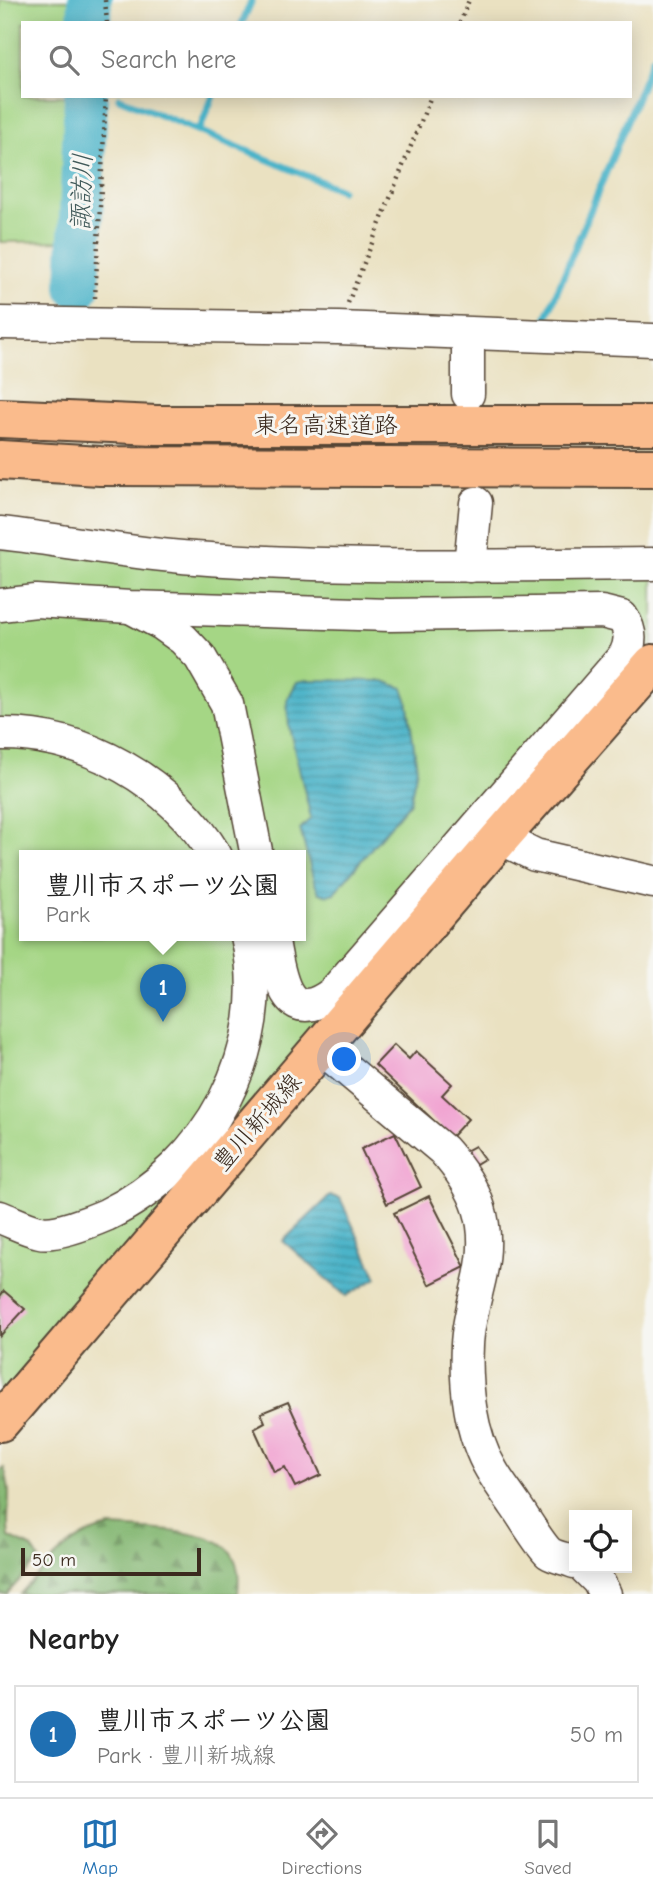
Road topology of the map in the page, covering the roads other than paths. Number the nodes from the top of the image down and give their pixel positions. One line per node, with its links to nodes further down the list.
1 (0, 323): 2 (street)
2 (468, 334): 3 (street); 4 (street)
3 (653, 340)
4 (468, 394)
5 (0, 418): 6 (main road, 東名高速道路)
6 (644, 424)
7 (0, 460): 8 (main road, 東名高速道路)
8 (653, 468)
9 (476, 503): 12 (street)
10 (0, 533): 12 (street)
11 (653, 564): 12 (street)
12 (470, 566)
13 (0, 605): 14 (street)
14 (130, 607): 19 (street); 22 (street)
15 (653, 664): 17 (main road, 豊川新城線)
16 (0, 734): 18 (street)
17 (500, 838): 20 (street); 23 (main road, 豊川新城線)
18 (212, 850)
19 (256, 850)
20 (653, 882)
21 (248, 941): 24 (street)
22 (273, 941)
23 (320, 1047): 25 (main road, 豊川新城線); 26 (street)
24 (0, 1217)
25 (0, 1422)
26 (569, 1560)
27 (590, 1573): 28 (street)
28 (605, 1594)

